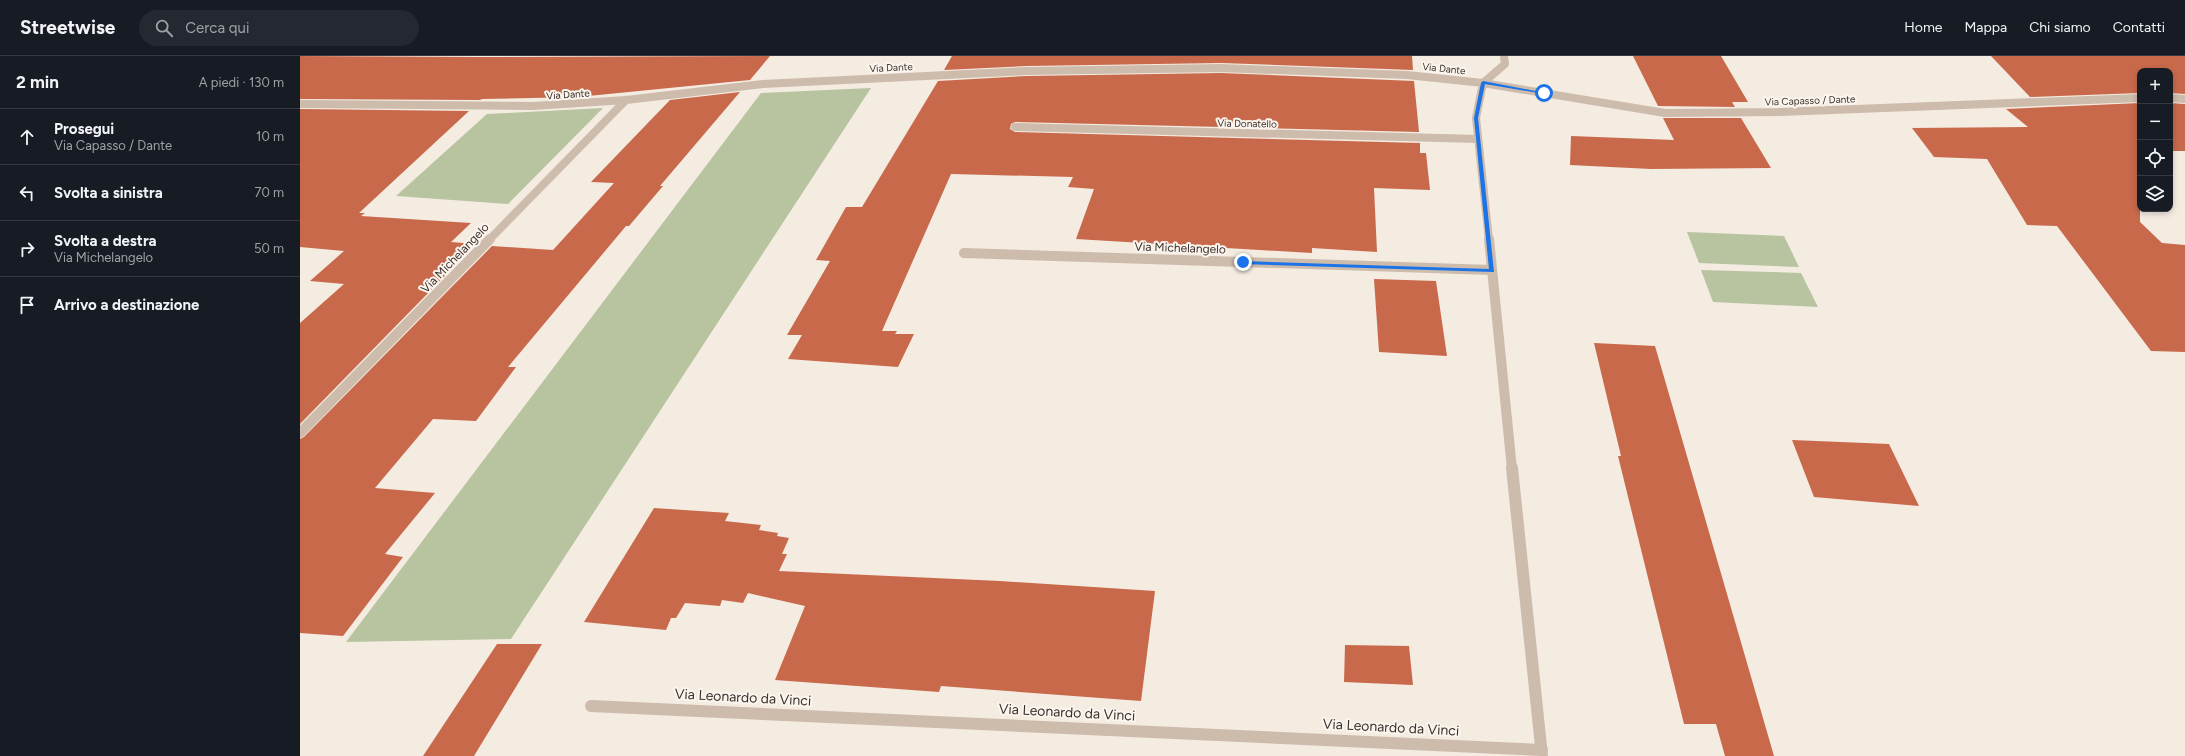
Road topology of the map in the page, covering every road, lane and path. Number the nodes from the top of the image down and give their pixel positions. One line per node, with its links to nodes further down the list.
1 (1504, 56): 2 (street)
2 (1483, 83): 3 (street, Via Capasso / Dante); 6 (street, Via Dante); 9 (street)
3 (2137, 98)
4 (2173, 98): 5 (street)
5 (2185, 99)
6 (626, 100): 7 (street, Via Dante); 12 (street, Via Michelangelo)
7 (300, 104)
8 (1015, 127): 9 (street, Via Donatello)
9 (1478, 139): 11 (street)
10 (964, 253): 11 (street, Via Michelangelo)
11 (1492, 270): 14 (street)
12 (300, 433)
13 (591, 706): 14 (street, Via Leonardo da Vinci)
14 (1542, 753)

